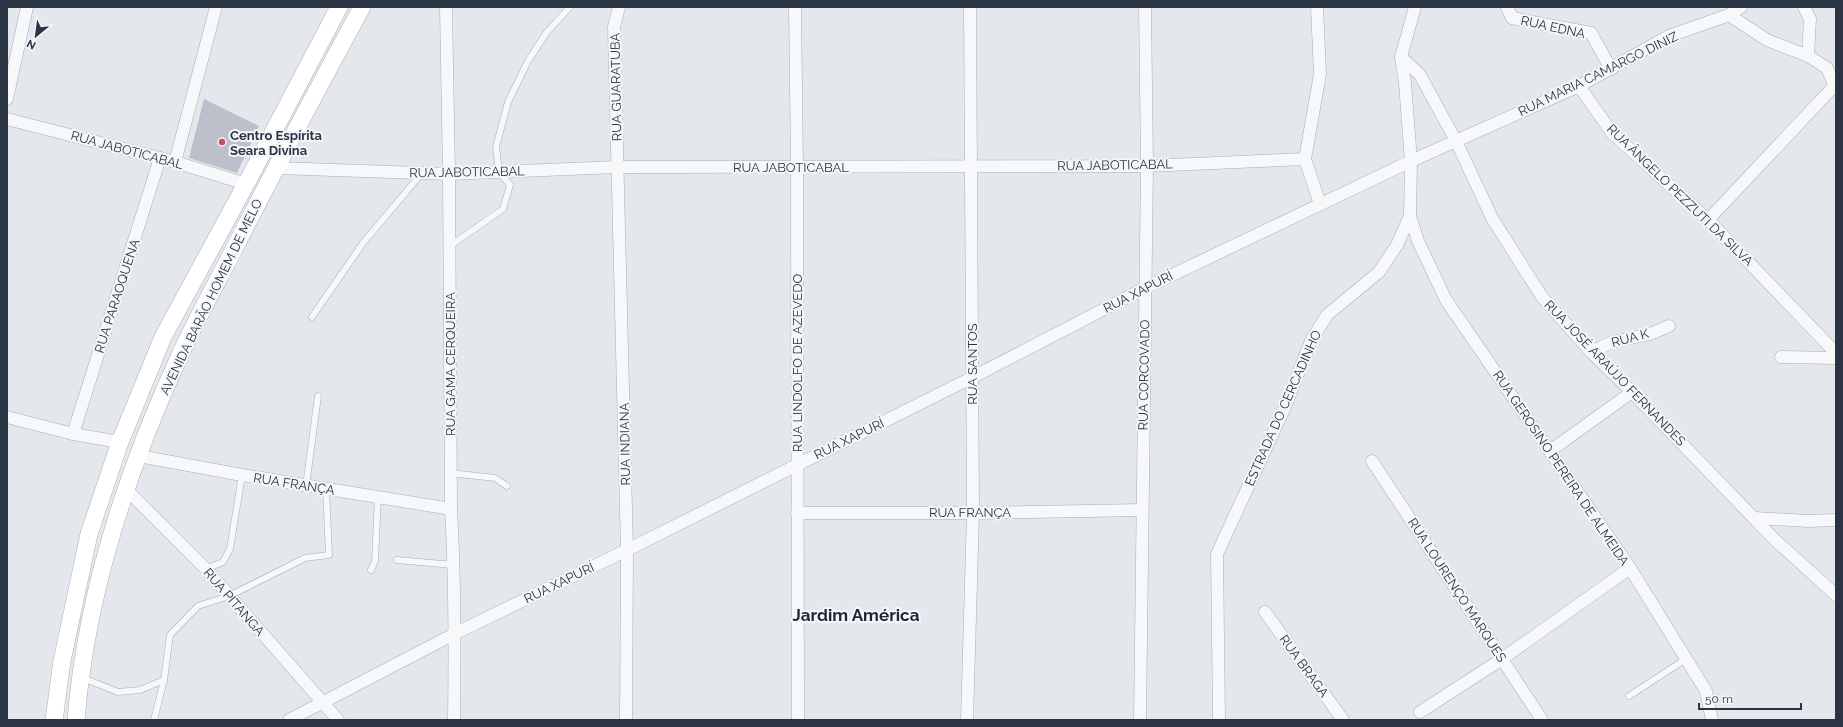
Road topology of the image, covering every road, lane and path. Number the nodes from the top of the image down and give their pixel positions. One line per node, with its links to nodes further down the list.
1 (27, 7): 22 (street)
2 (216, 7): 28 (street)
3 (338, 7): 37 (main road, AVENIDA BARÃO HOMEM DE MELO)
4 (362, 7): 33 (main road, AVENIDA BARÃO HOMEM DE MELO)
5 (446, 7): 36 (street, RUA GAMA CERQUEIRA)
6 (570, 7): 34 (lane)
7 (619, 7): 31 (street, RUA GUARATUBA)
8 (795, 7): 32 (street, RUA LINDOLFO DE AZEVEDO)
9 (970, 7): 29 (street, RUA SANTOS)
10 (1145, 7): 30 (street, RUA CORCOVADO)
11 (1317, 7): 26 (street)
12 (1415, 7): 18 (street, ESTRADA DO CERCADINHO)
13 (1507, 7): 19 (street, RUA EDNA)
14 (1741, 7): 16 (street, RUA MARIA CAMARGO DINIZ)
15 (1804, 7): 17 (street)
16 (1729, 15): 17 (street); 19 (street, RUA MARIA CAMARGO DINIZ)
17 (1808, 56): 21 (street)
18 (1401, 57): 24 (street, RUA JOSÉ ARAÚJO FERNANDES); 27 (street, ESTRADA DO CERCADINHO)
19 (1611, 69): 20 (street, RUA MARIA CAMARGO DINIZ)
20 (1579, 86): 24 (street, RUA MARIA CAMARGO DINIZ); 40 (street, RUA ÂNGELO PEZZUTI DA SILVA)
21 (1835, 86): 40 (street)
22 (7, 99)
23 (7, 119): 25 (street, RUA JABOTICABAL)
24 (1456, 141): 27 (street, RUA MARIA CAMARGO DINIZ); 45 (street, RUA JOSÉ ARAÚJO FERNANDES)
25 (160, 158): 28 (street, RUA JABOTICABAL); 53 (street, RUA PARAOQUENA)
26 (1305, 159): 30 (street, RUA JABOTICABAL); 38 (street)
27 (1411, 161): 38 (street, RUA XAPURÍ); 39 (street, ESTRADA DO CERCADINHO)
28 (175, 162): 37 (street, RUA JABOTICABAL)
29 (970, 166): 30 (street, RUA JABOTICABAL); 32 (street, RUA JABOTICABAL); 49 (street, RUA SANTOS)
30 (1147, 166): 42 (street, RUA CORCOVADO)
31 (618, 167): 32 (street, RUA JABOTICABAL); 34 (street, RUA JABOTICABAL); 72 (street, RUA INDIANA)
32 (798, 167): 58 (street, RUA LINDOLFO DE AZEVEDO)
33 (276, 168): 35 (street, RUA JABOTICABAL); 56 (main road, AVENIDA BARÃO HOMEM DE MELO)
34 (499, 172): 36 (street, RUA JABOTICABAL); 41 (lane)
35 (422, 173): 36 (street, RUA JABOTICABAL); 43 (lane)
36 (449, 174): 41 (street, RUA GAMA CERQUEIRA)
37 (246, 184): 54 (main road, AVENIDA BARÃO HOMEM DE MELO)
38 (1320, 204): 42 (street, RUA XAPURÍ)
39 (1410, 216): 55 (street, RUA GEROSINO PEREIRA DE ALMEIDA); 99 (street, ESTRADA DO CERCADINHO)
40 (1708, 220): 46 (street, RUA ÂNGELO PEZZUTI DA SILVA)
41 (450, 246): 59 (street, RUA GAMA CERQUEIRA)
42 (1144, 288): 49 (street, RUA XAPURÍ); 67 (street, RUA CORCOVADO)
43 (312, 317)
44 (1669, 326): 45 (street, RUA K)
45 (1591, 352): 50 (street, RUA JOSÉ ARAÚJO FERNANDES)
46 (1836, 353)
47 (1781, 357): 48 (street)
48 (1836, 358)
49 (971, 378): 58 (street, RUA XAPURÍ); 69 (street, RUA SANTOS)
50 (1632, 392): 55 (street); 70 (street, RUA JOSÉ ARAÚJO FERNANDES)
51 (318, 396): 61 (lane)
52 (7, 417): 53 (street)
53 (73, 434): 54 (street)
54 (120, 442): 89 (main road, AVENIDA BARÃO HOMEM DE MELO)
55 (1550, 451): 75 (street, RUA GEROSINO PEREIRA DE ALMEIDA)
56 (139, 456): 60 (street, RUA FRANÇA); 63 (main road, AVENIDA BARÃO HOMEM DE MELO)
57 (1372, 460): 83 (street, RUA LOURENÇO MARQUES)
58 (796, 465): 68 (street, RUA LINDOLFO DE AZEVEDO); 72 (street, RUA XAPURÍ)
59 (450, 473): 62 (lane); 66 (street, RUA GAMA CERQUEIRA)
60 (242, 475): 61 (street, RUA FRANÇA); 76 (lane)
61 (306, 486): 64 (street, RUA FRANÇA)
62 (507, 486)
63 (125, 488): 76 (street, RUA PITANGA); 84 (main road, AVENIDA BARÃO HOMEM DE MELO)
64 (326, 489): 65 (street, RUA FRANÇA); 79 (lane)
65 (378, 497): 66 (street, RUA FRANÇA); 77 (lane)
66 (450, 509): 74 (street, RUA GAMA CERQUEIRA)
67 (1142, 510): 69 (street, RUA FRANÇA); 98 (street, RUA CORCOVADO)
68 (797, 513): 69 (street, RUA FRANÇA); 96 (street, RUA LINDOLFO DE AZEVEDO)
69 (973, 513): 97 (street, RUA SANTOS)
70 (1755, 518): 71 (street); 78 (street, RUA JOSÉ ARAÚJO FERNANDES)
71 (1836, 520)
72 (627, 550): 81 (street, RUA XAPURÍ); 95 (street, RUA INDIANA)
73 (397, 560): 74 (lane)
74 (454, 565): 81 (street, RUA GAMA CERQUEIRA)
75 (1630, 568): 82 (street, RUA GEROSINO PEREIRA DE ALMEIDA); 83 (street)
76 (206, 569): 79 (street, RUA PITANGA)
77 (371, 570)
78 (1836, 595)
79 (229, 596): 85 (lane); 87 (street, RUA PITANGA)
80 (1265, 612): 100 (street, RUA BRAGA)
81 (456, 633): 87 (street, RUA XAPURÍ); 94 (street, RUA GAMA CERQUEIRA)
82 (1686, 659): 86 (lane); 102 (street, RUA GEROSINO PEREIRA DE ALMEIDA)
83 (1502, 660): 88 (street); 101 (street, RUA LOURENÇO MARQUES)
84 (79, 677): 85 (lane); 90 (main road, AVENIDA BARÃO HOMEM DE MELO)
85 (164, 680): 91 (lane)
86 (1629, 696)
87 (323, 702): 92 (street, RUA XAPURÍ); 93 (street, RUA PITANGA)
88 (1420, 712)
89 (54, 720)
90 (76, 720)
91 (154, 720)
92 (289, 720)
93 (338, 720)
94 (454, 720)
95 (626, 720)
96 (798, 720)
97 (967, 720)
98 (1140, 720)
99 (1219, 720)
100 (1343, 720)
101 (1542, 720)
102 (1712, 720)

